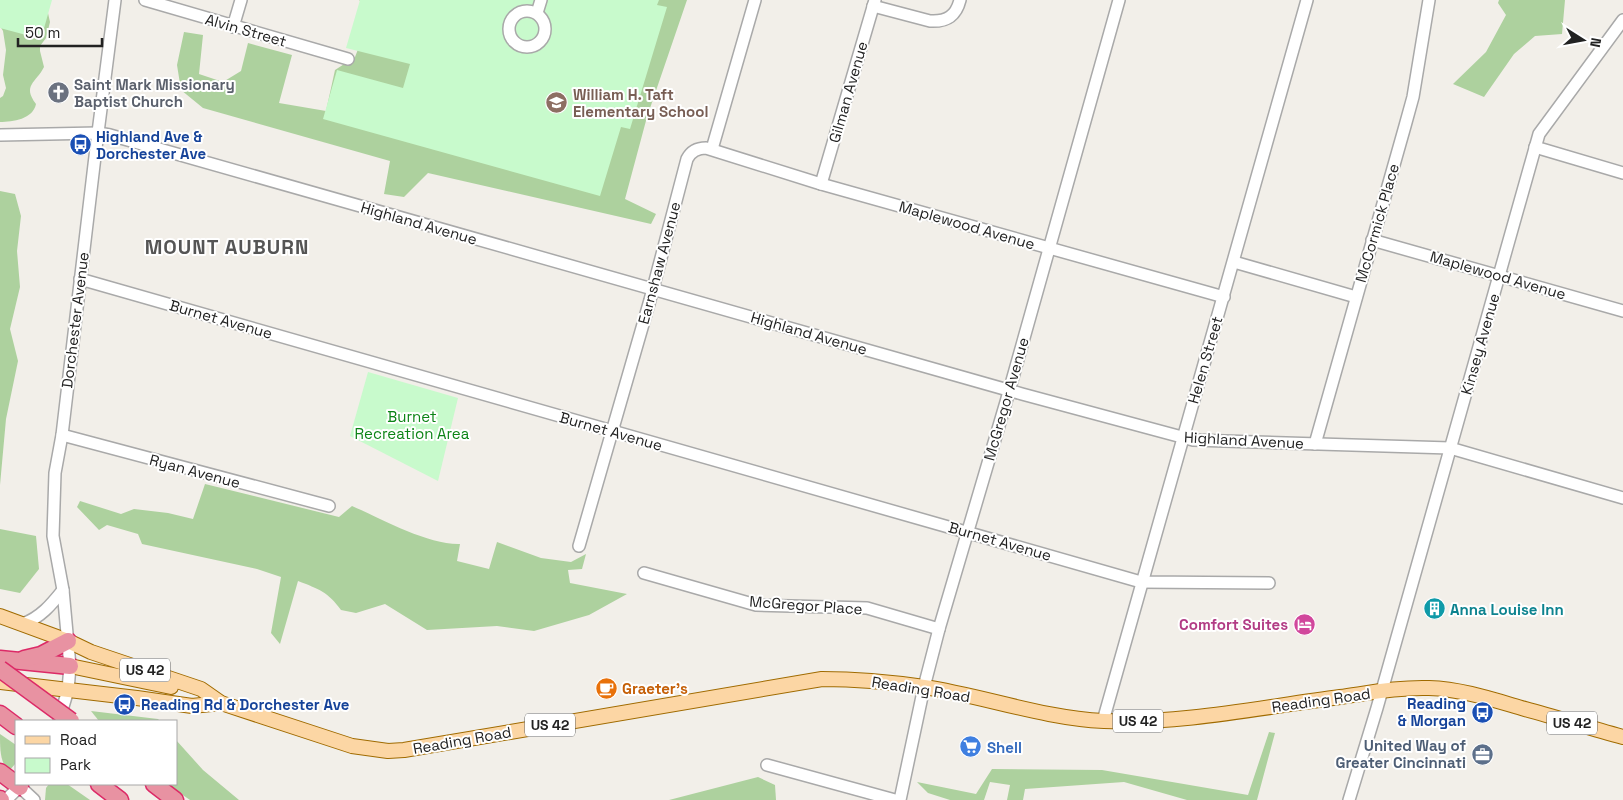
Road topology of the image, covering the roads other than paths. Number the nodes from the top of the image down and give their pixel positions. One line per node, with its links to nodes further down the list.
1 (115, 0): 15 (street, Dorchester Avenue)
2 (145, 0): 13 (street, Alvin Street)
3 (241, 0): 13 (street)
4 (541, 0): 11 (street)
5 (755, 0): 18 (street)
6 (960, 0): 10 (street)
7 (1119, 0): 22 (street, McGregor Avenue)
8 (1307, 0): 23 (street, Helen Street)
9 (1429, 0): 21 (street, McCormick Place)
10 (874, 3): 20 (street, Gilman Avenue)
11 (537, 14)
12 (1623, 20): 17 (street, Kinsey Avenue)
13 (234, 27): 14 (street, Alvin Street)
14 (348, 59)
15 (98, 133): 16 (street, Highland Avenue); 25 (street, Dorchester Avenue); 26 (street, Highland Avenue)
16 (0, 135)
17 (1535, 148): 19 (street); 24 (street, Kinsey Avenue)
18 (712, 149): 20 (street, Maplewood Avenue); 26 (street, Earnshaw Avenue)
19 (1623, 172)
20 (821, 184): 22 (street, Maplewood Avenue)
21 (1372, 240): 24 (street, Maplewood Avenue); 28 (street, McCormick Place)
22 (1048, 248): 27 (street, Maplewood Avenue); 30 (street, McGregor Avenue)
23 (1234, 262): 27 (street, Helen Street); 28 (street)
24 (1500, 276): 29 (street, Maplewood Avenue); 35 (street, Kinsey Avenue)
25 (80, 279): 31 (street, Burnet Avenue); 32 (street, Dorchester Avenue)
26 (653, 289): 30 (street, Highland Avenue); 31 (street, Earnshaw Avenue)
27 (1224, 296): 33 (street, Helen Street)
28 (1356, 297): 34 (street, McCormick Place)
29 (1623, 311)
30 (1009, 390): 33 (street, Highland Avenue); 38 (street, McGregor Avenue)
31 (612, 431): 38 (street, Burnet Avenue); 39 (street, Earnshaw Avenue)
32 (62, 435): 37 (street, Ryan Avenue); 43 (street, Dorchester Avenue)
33 (1183, 438): 34 (street, Highland Avenue); 41 (street, Helen Street)
34 (1315, 444): 35 (street, Highland Avenue)
35 (1450, 448): 36 (street, Highland Avenue); 55 (street, Kinsey Avenue)
36 (1623, 498)
37 (329, 506)
38 (967, 532): 41 (street, Burnet Avenue); 46 (street, McGregor Avenue)
39 (579, 546)
40 (644, 573): 46 (street, McGregor Place)
41 (1142, 582): 42 (street, Burnet Avenue); 61 (street, Helen Street)
42 (1269, 583)
43 (63, 590): 45 (street); 47 (street, Dorchester Avenue)
44 (0, 616): 45 (main road, Reading Road / US 42)
45 (23, 624): 47 (main road, Reading Road / US 42)
46 (940, 629): 53 (street, McGregor Avenue)
47 (68, 640): 48 (highway); 49 (street, Dorchester Avenue); 52 (main road, Reading Road / US 42)
48 (8, 660): 49 (highway)
49 (70, 666): 52 (main road); 54 (street, Dorchester Avenue)
50 (0, 669): 60 (highway, bridge)
51 (0, 682): 54 (main road, Reading Road / US 42); 59 (highway)
52 (186, 684): 56 (main road, Reading Road / US 42)
53 (924, 687): 56 (main road, Reading Road / US 42); 61 (main road, Reading Road / US 42); 75 (street, McGregor Avenue)
54 (68, 690): 56 (main road, Reading Road / US 42); 58 (street, Dorchester Avenue)
55 (1382, 691): 61 (main road, Reading Road / US 42); 63 (main road, Reading Road / US 42); 76 (street, Kinsey Avenue)
56 (220, 703)
57 (0, 714): 62 (highway)
58 (58, 720)
59 (61, 720)
60 (70, 720)
61 (1102, 720)
62 (15, 725)
63 (1623, 737)
64 (767, 765): 74 (street)
65 (0, 772): 66 (highway)
66 (15, 781)
67 (21, 785): 70 (street); 71 (street)
68 (101, 785): 72 (highway)
69 (155, 785): 73 (highway)
70 (6, 800)
71 (34, 800)
72 (120, 800)
73 (175, 800)
74 (895, 800)
75 (900, 800)
76 (1349, 800)

